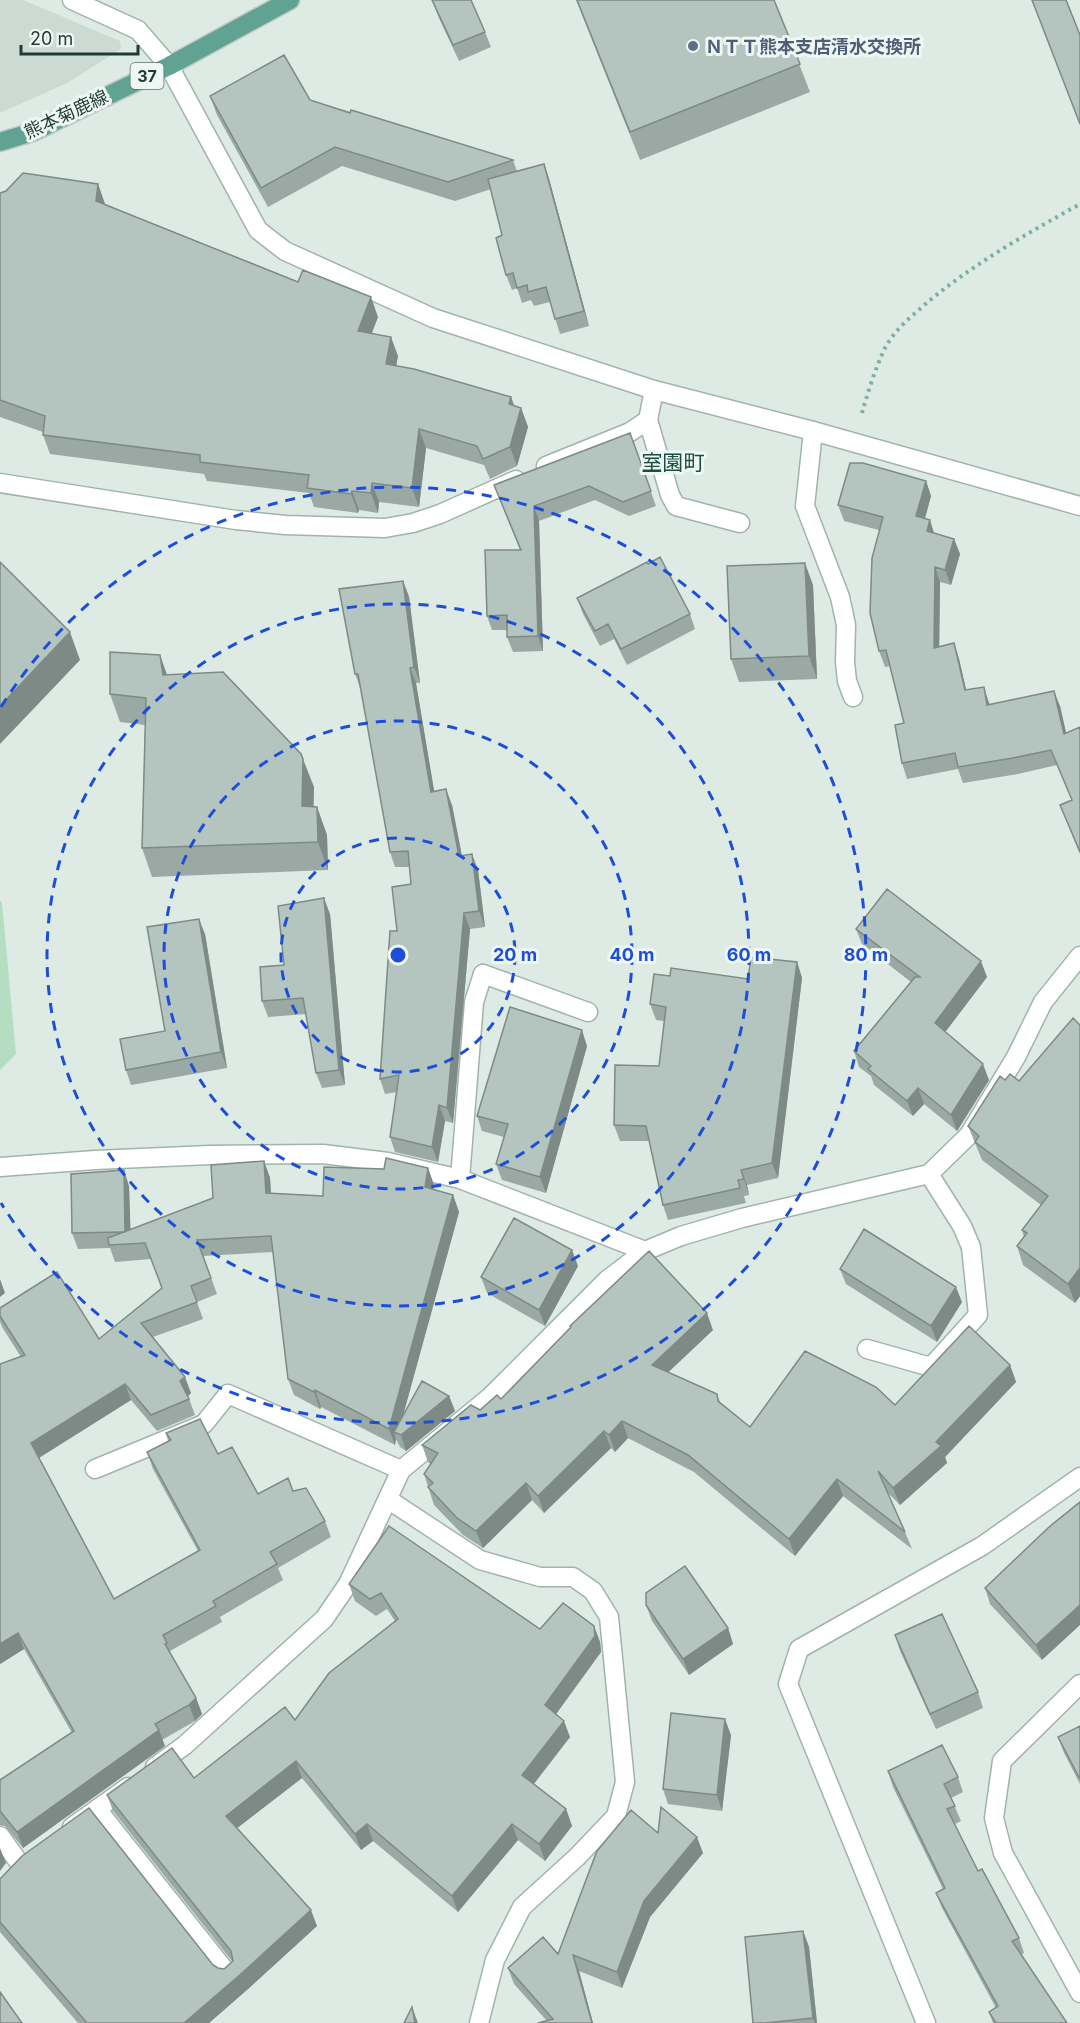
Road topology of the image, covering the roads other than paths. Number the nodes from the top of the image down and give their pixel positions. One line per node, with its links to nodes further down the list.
1 (72, 0): 3 (street)
2 (290, 0): 3 (main road, 熊本菊鹿線 / 37)
3 (169, 66): 4 (main road, 熊本菊鹿線 / 37); 5 (street)
4 (0, 142)
5 (654, 390): 6 (street); 7 (street)
6 (648, 420): 8 (street); 10 (street)
7 (813, 431): 9 (street); 11 (street)
8 (0, 483)
9 (1080, 506)
10 (740, 523)
11 (853, 697)
12 (1080, 956): 15 (street)
13 (588, 1012): 16 (street)
14 (0, 1167): 16 (street)
15 (929, 1174): 17 (street); 18 (street)
16 (460, 1179): 17 (street)
17 (645, 1251): 20 (street)
18 (867, 1349)
19 (95, 1469): 20 (street)
20 (401, 1470): 22 (street)
21 (1080, 1478): 31 (street)
22 (389, 1500): 24 (street); 30 (street)
23 (1080, 1684): 29 (street)
24 (97, 1809): 26 (street); 28 (street)
25 (0, 1836): 27 (street)
26 (59, 1836)
27 (7, 1879)
28 (228, 1974)
29 (1080, 1993)
30 (479, 2023)
31 (926, 2023)

